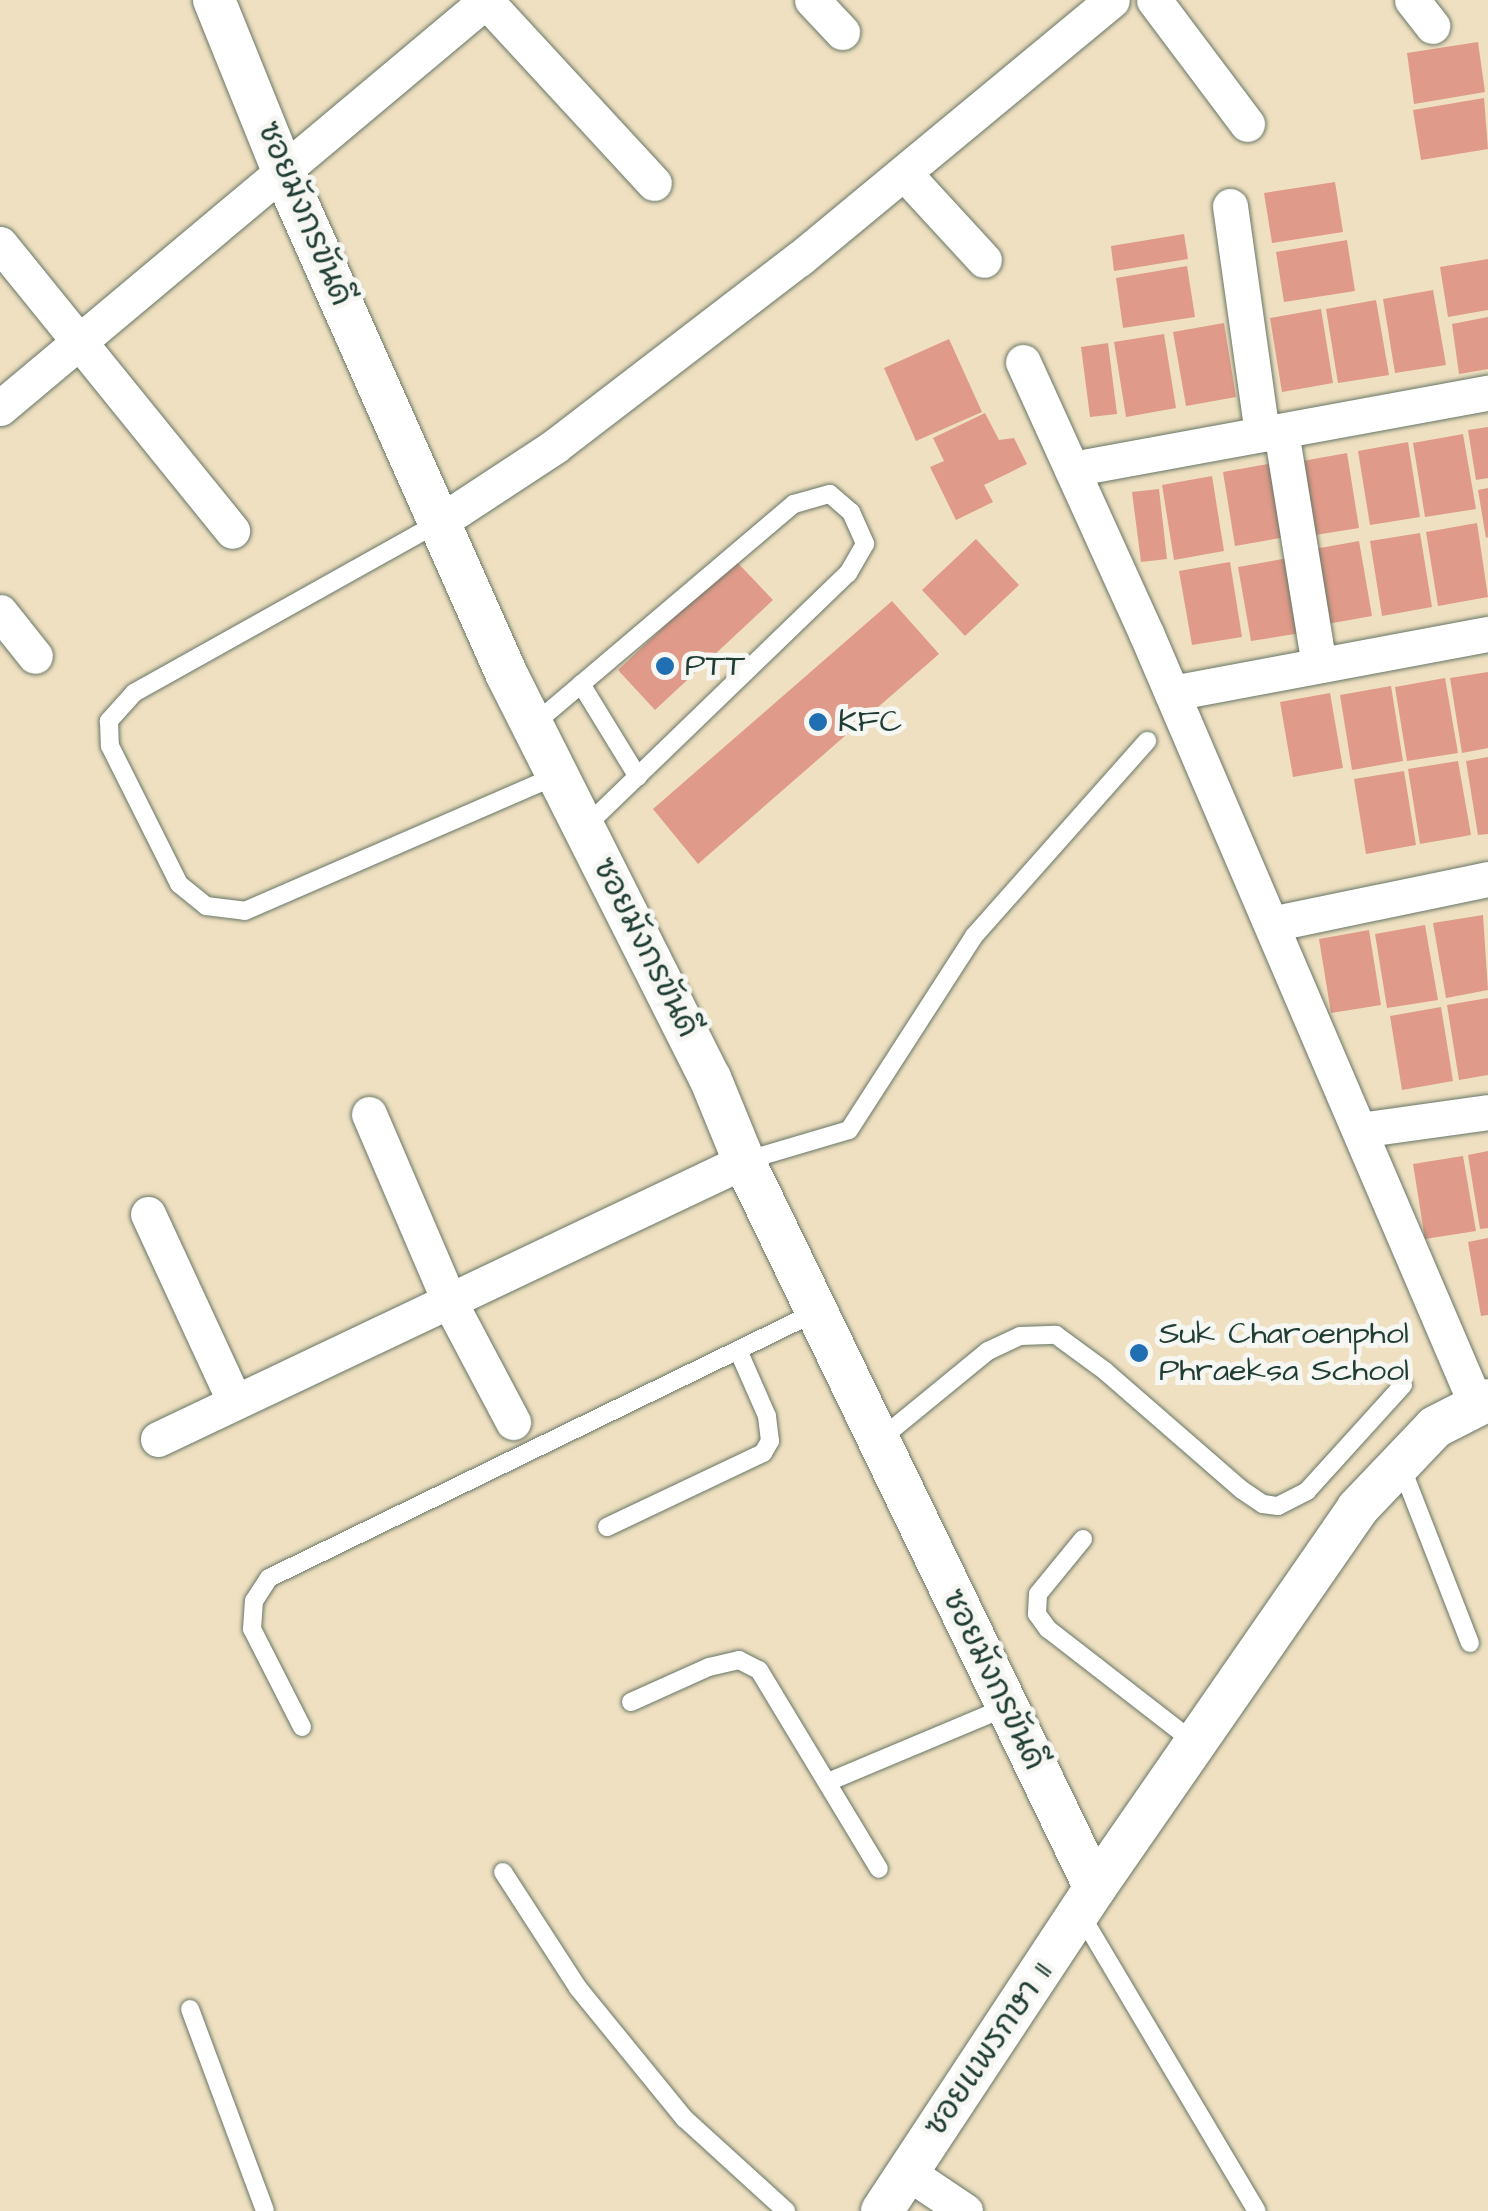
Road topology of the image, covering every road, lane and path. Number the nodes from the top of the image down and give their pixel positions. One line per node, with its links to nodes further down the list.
1 (214, 0): 9 (street, ซอยมังกรขันดี)
2 (486, 0): 9 (street); 10 (street)
3 (812, 0): 6 (street)
4 (1112, 0): 8 (street)
5 (1154, 0): 7 (street)
6 (842, 32)
7 (1247, 124)
8 (904, 172): 13 (street); 20 (street)
9 (284, 173): 14 (street); 20 (street, ซอยมังกรขันดี)
10 (654, 183)
11 (1230, 206): 18 (street)
12 (0, 244): 14 (street)
13 (984, 260)
14 (80, 342): 17 (street); 21 (street)
15 (1023, 362): 19 (street)
16 (1488, 393): 18 (street)
17 (0, 408)
18 (1272, 433): 19 (street); 25 (street)
19 (1072, 469): 27 (street)
20 (438, 524): 28 (street, ซอยมังกรขันดี); 30 (lane)
21 (232, 531)
22 (0, 612): 24 (street)
23 (1488, 634): 25 (street)
24 (35, 656)
25 (1319, 666): 27 (street)
26 (581, 684): 28 (lane); 31 (lane); 31 (lane)
27 (1172, 693): 34 (street)
28 (533, 725): 30 (street, ซอยมังกรขันดี)
29 (1147, 740): 38 (lane)
30 (558, 775): 32 (street, ซอยมังกรขันดี)
31 (638, 777): 32 (lane)
32 (584, 828): 38 (street, ซอยมังกรขันดี)
33 (1488, 879): 34 (street)
34 (1271, 924): 37 (street)
35 (1488, 1112): 37 (street)
36 (369, 1114): 40 (street)
37 (1359, 1130): 45 (street)
38 (744, 1161): 40 (street); 41 (street, ซอยมังกรขันดี)
39 (148, 1214): 44 (street)
40 (449, 1301): 44 (street); 46 (street)
41 (816, 1312): 42 (lane); 48 (street, ซอยมังกรขันดี)
42 (738, 1350): 50 (lane); 55 (lane)
43 (1402, 1385): 48 (lane)
44 (236, 1402): 47 (street)
45 (1482, 1402): 49 (street, ซอยแพรกษา 11)
46 (513, 1422)
47 (158, 1439)
48 (878, 1442): 54 (street, ซอยมังกรขันดี)
49 (1399, 1460): 52 (lane); 56 (street, ซอยแพรกษา 11)
50 (607, 1527)
51 (1083, 1539): 56 (lane)
52 (1470, 1643)
53 (631, 1702): 57 (lane)
54 (1006, 1708): 57 (lane); 60 (street, ซอยมังกรขันดี)
55 (302, 1727)
56 (1195, 1744): 60 (street, ซอยแพรกษา 11)
57 (828, 1782): 58 (lane)
58 (879, 1870)
59 (502, 1872): 64 (lane)
60 (1088, 1901): 62 (street, ซอยแพรกษา 11); 67 (lane)
61 (190, 2009): 63 (lane)
62 (907, 2172): 65 (street, ซอยแพรกษา 11); 66 (street)
63 (265, 2211)
64 (786, 2211)
65 (882, 2211)
66 (965, 2211)
67 (1256, 2211)

